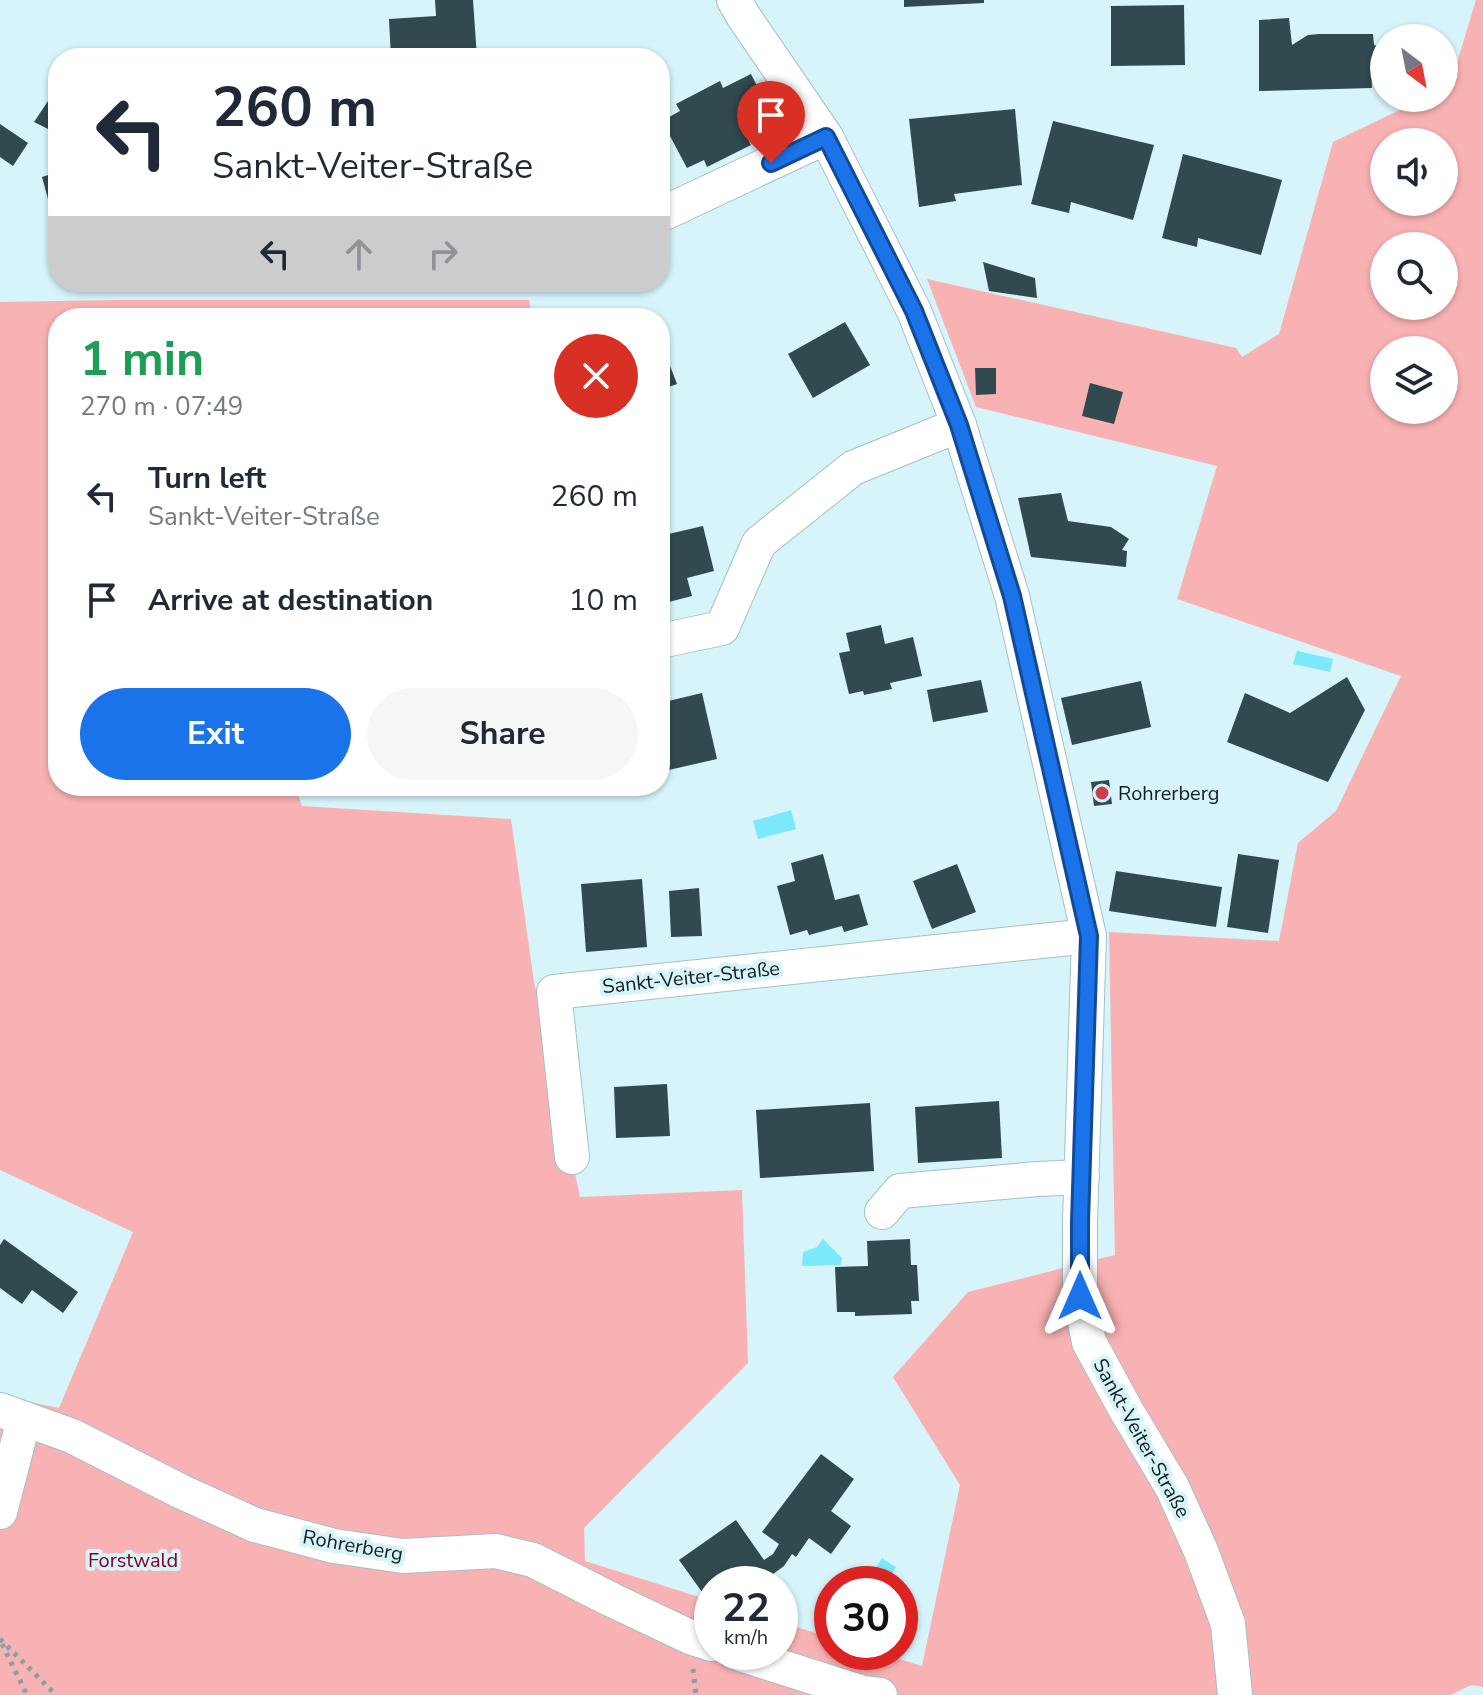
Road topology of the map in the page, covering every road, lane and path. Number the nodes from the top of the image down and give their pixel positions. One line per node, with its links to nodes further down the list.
1 (734, 0): 2 (street, Sankt-Veiter-Straße)
2 (826, 137): 3 (street); 4 (street, Sankt-Veiter-Straße)
3 (670, 210)
4 (959, 425): 5 (street); 6 (street, Sankt-Veiter-Straße)
5 (670, 639)
6 (1089, 936): 7 (street, Sankt-Veiter-Straße); 8 (street, Sankt-Veiter-Straße)
7 (572, 1157)
8 (1082, 1177): 9 (street); 18 (street, Sankt-Veiter-Straße)
9 (882, 1212)
10 (12, 1415): 11 (street); 12 (street, Rohrerberg)
11 (0, 1512)
12 (694, 1638)
13 (0, 1639): 15 (path); 16 (path)
14 (791, 1670): 17 (street)
15 (27, 1695)
16 (56, 1695)
17 (880, 1695)
18 (1235, 1695)

